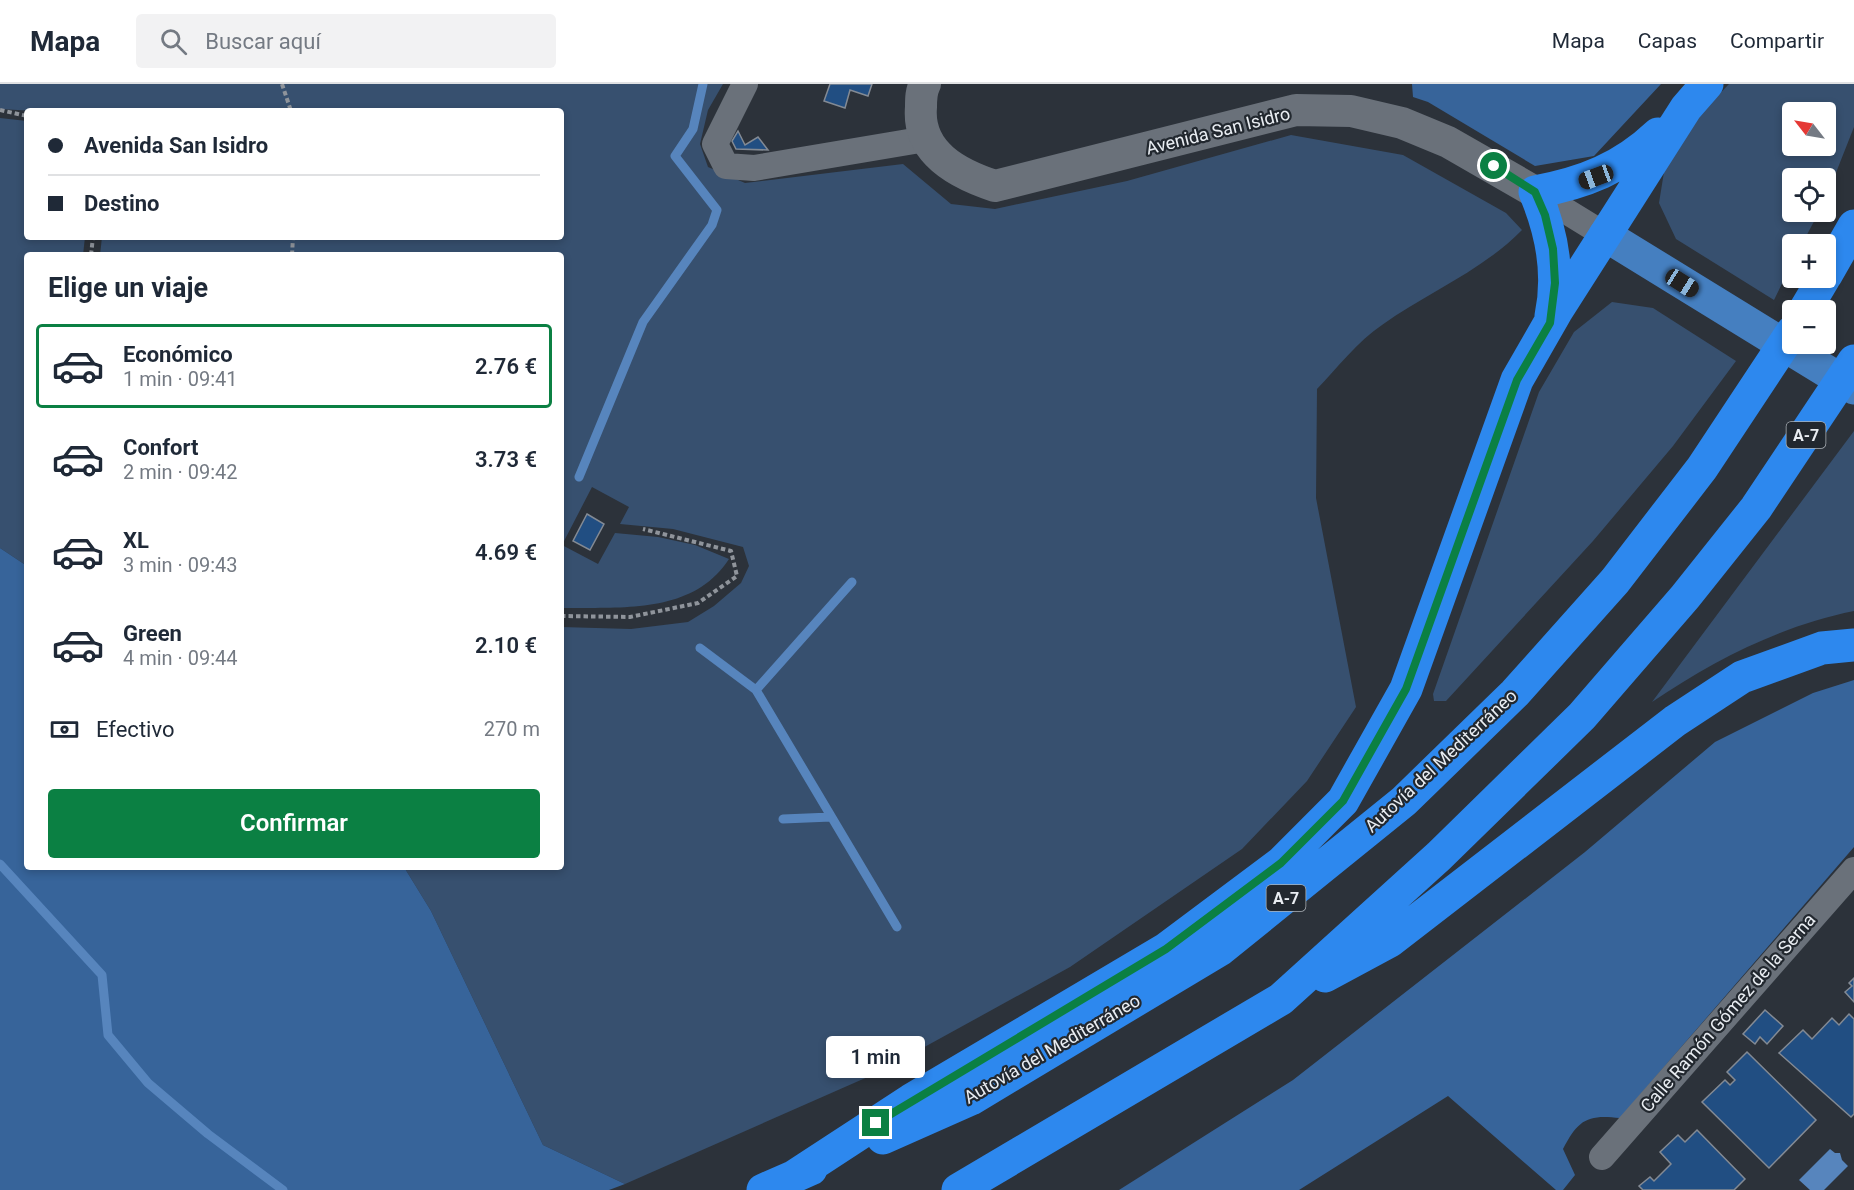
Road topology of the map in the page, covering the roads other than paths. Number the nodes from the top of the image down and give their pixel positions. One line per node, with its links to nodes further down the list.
1 (745, 84): 5 (street)
2 (925, 84): 5 (street, Avenida San Isidro)
3 (1707, 84): 4 (highway)
4 (1686, 108): 6 (highway); 8 (highway)
5 (926, 139): 6 (street, Avenida San Isidro)
6 (1535, 192): 8 (street, Avenida San Isidro); 10 (highway)
7 (1854, 226): 9 (highway)
8 (1605, 235): 10 (highway); 13 (main road, Avenida San Isidro)
9 (1836, 257)
10 (1550, 323): 18 (highway)
11 (1782, 347): 18 (highway, Autovía del Mediterráneo / A-7)
12 (1854, 361): 16 (highway, A-7)
13 (1854, 388)
14 (1854, 645): 16 (highway)
15 (1854, 870): 17 (street, Calle Ramón Gómez de la Serna)
16 (1281, 999): 19 (highway, A-7)
17 (1602, 1157)
18 (776, 1184)
19 (958, 1190)

